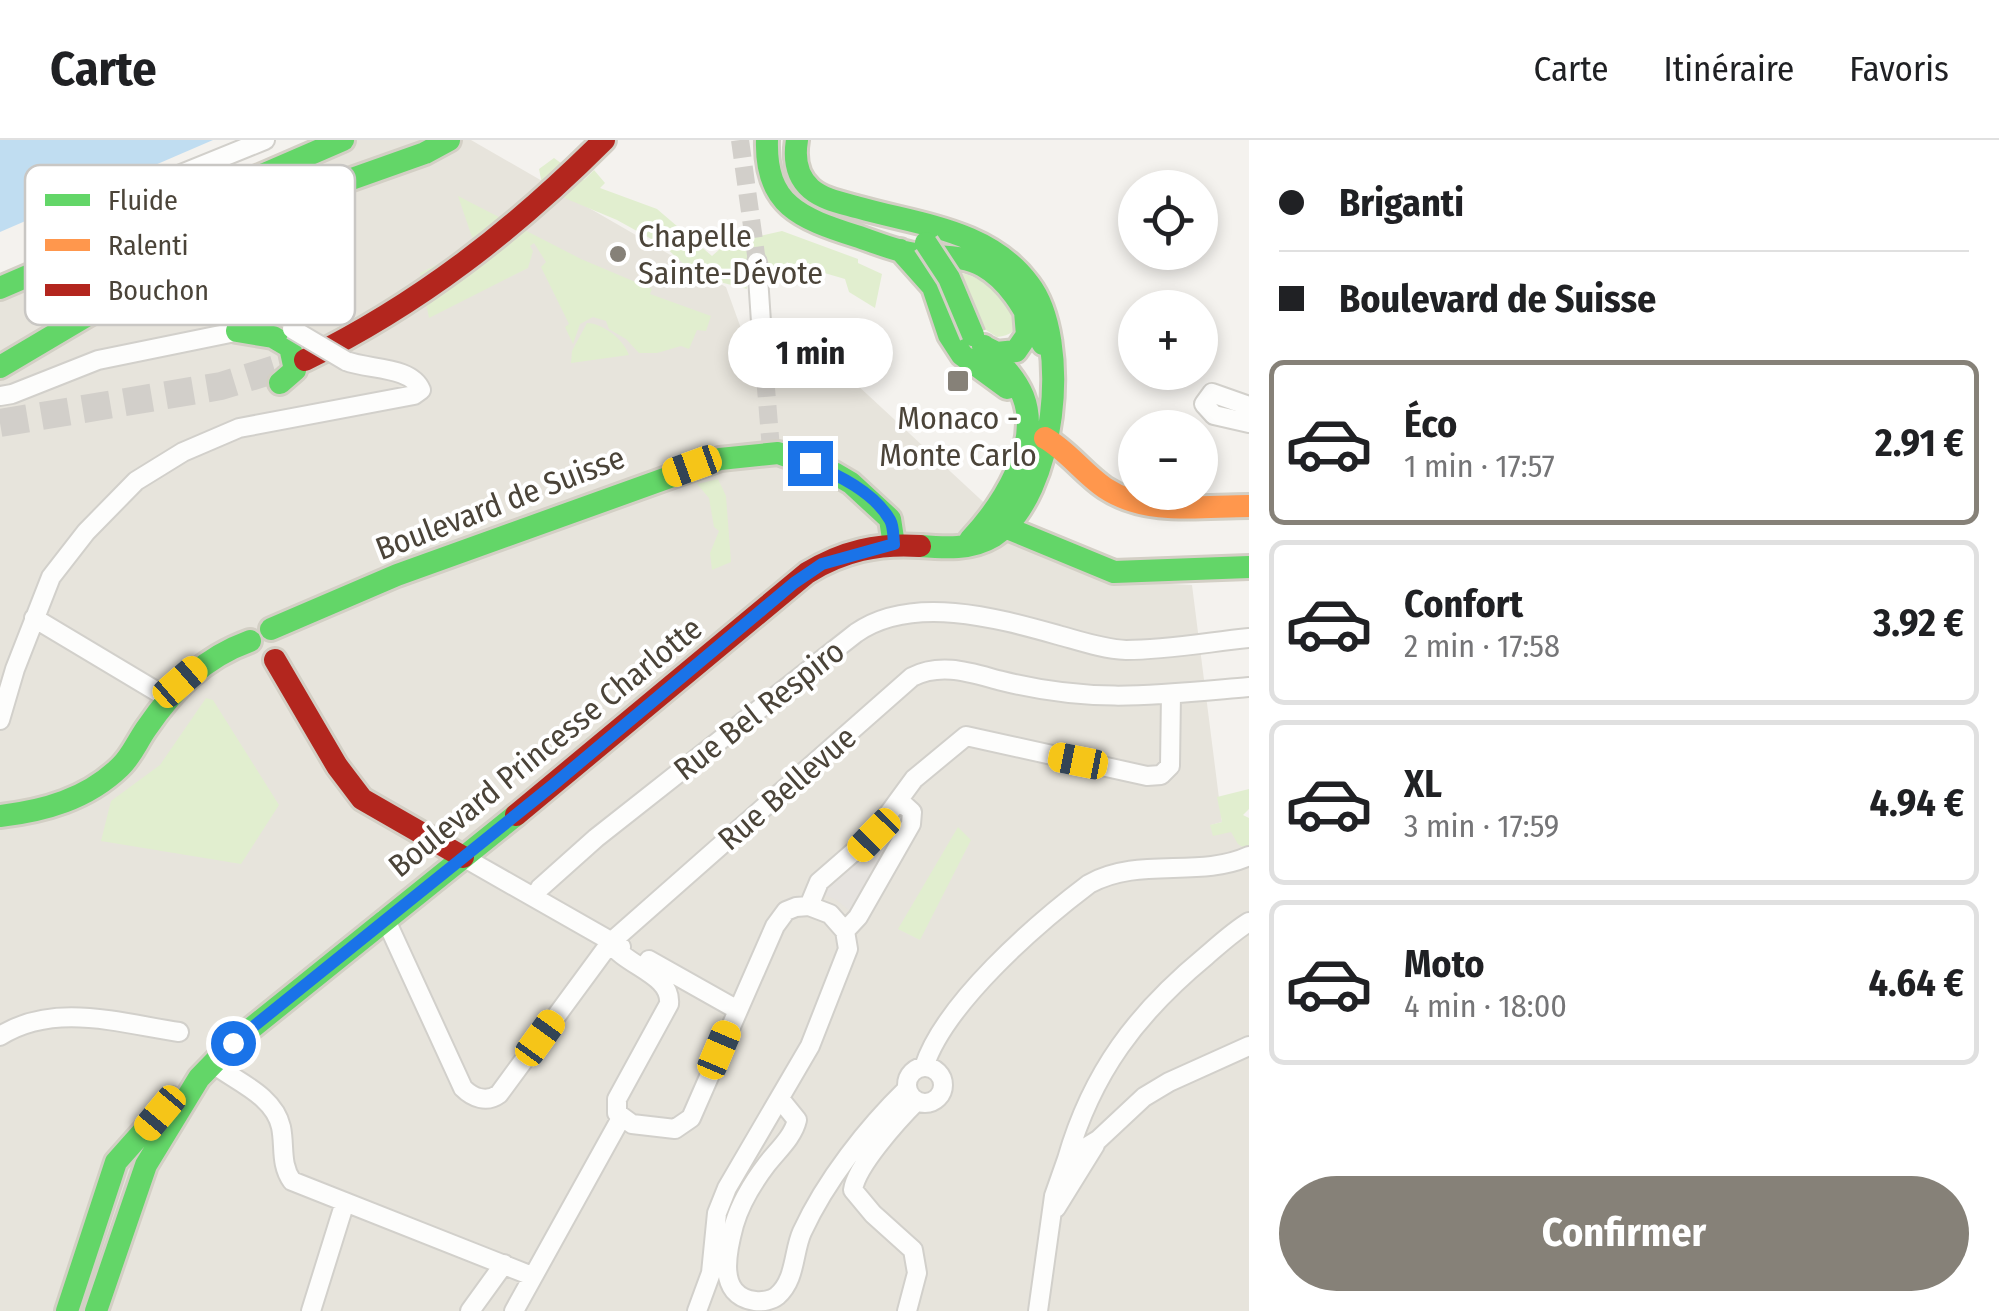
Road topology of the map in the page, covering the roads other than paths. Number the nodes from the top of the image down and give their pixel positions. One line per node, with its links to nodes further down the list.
1 (265, 140): 8 (street)
2 (343, 140): 9 (main road)
3 (401, 140): 10 (main road)
4 (768, 140): 13 (main road)
5 (797, 140): 12 (main road)
6 (439, 141): 11 (main road)
7 (598, 147): 23 (main road)
8 (205, 165)
9 (284, 165)
10 (355, 176)
11 (355, 178)
12 (890, 217): 20 (main road, bridge); 22 (main road)
13 (900, 250): 17 (main road); 30 (main road)
14 (757, 262): 21 (street)
15 (25, 277): 16 (main road)
16 (0, 288)
17 (1025, 311): 20 (main road); 22 (main road)
18 (70, 325): 24 (main road)
19 (237, 332): 25 (main road); 28 (street); 38 (street, bridge)
20 (978, 340): 26 (main road)
21 (763, 352)
22 (1050, 357): 27 (main road)
23 (305, 360)
24 (0, 367)
25 (280, 383)
26 (1020, 389): 27 (main road); 30 (main road)
27 (1052, 389): 32 (main road)
28 (0, 396)
29 (1249, 406): 31 (street)
30 (1028, 421): 36 (main road)
31 (1249, 422)
32 (1046, 438): 33 (main road); 34 (main road)
33 (1249, 506)
34 (1005, 527): 36 (main road); 37 (main road)
35 (894, 544): 36 (main road, Boulevard Princesse Charlotte); 39 (main road, Boulevard de Suisse); 51 (main road, Boulevard Princesse Charlotte)
36 (964, 545)
37 (1249, 568)
38 (34, 618): 43 (street); 46 (street)
39 (271, 629): 41 (main road); 42 (main road)
40 (1249, 638): 52 (street, Rue Bel Respiro)
41 (250, 641): 42 (main road); 46 (main road)
42 (275, 660): 51 (main road)
43 (8, 667): 47 (street)
44 (1249, 688): 45 (street, Rue Bellevue)
45 (1171, 694): 48 (street); 57 (street, Rue Bellevue)
46 (166, 697): 49 (main road)
47 (0, 720)
48 (900, 800): 53 (street); 56 (street)
49 (0, 816)
50 (1249, 856): 62 (street)
51 (463, 857): 52 (street); 54 (main road, Boulevard Princesse Charlotte)
52 (535, 897): 57 (street)
53 (809, 906): 56 (street); 58 (street)
54 (386, 918): 57 (street, Rue Bellevue); 63 (main road, Boulevard Princesse Charlotte)
55 (1249, 922): 67 (street)
56 (846, 940): 65 (street)
57 (610, 942): 58 (street); 66 (street)
58 (736, 1009): 66 (street)
59 (178, 1032): 60 (street)
60 (0, 1036)
61 (1249, 1046): 68 (street)
62 (924, 1067): 64 (street); 64 (street)
63 (206, 1070): 70 (main road, Boulevard Princesse Charlotte); 72 (main road, Boulevard Princesse Charlotte); 74 (street)
64 (912, 1095): 73 (street); 84 (street)
65 (780, 1100): 69 (street); 73 (street)
66 (626, 1121): 77 (street)
67 (1076, 1128): 68 (street); 71 (street)
68 (1098, 1140): 71 (street); 75 (street)
69 (747, 1151): 73 (street); 83 (street)
70 (120, 1156): 72 (main road); 78 (main road)
71 (1068, 1159): 75 (street)
72 (146, 1165): 79 (main road, Boulevard Princesse Charlotte)
73 (764, 1167)
74 (344, 1202): 76 (street); 80 (street)
75 (1053, 1210): 85 (street)
76 (504, 1264): 77 (street); 81 (street)
77 (532, 1276): 82 (street)
78 (67, 1311)
79 (96, 1311)
80 (311, 1311)
81 (470, 1311)
82 (514, 1311)
83 (698, 1311)
84 (908, 1311)
85 (1038, 1311)

